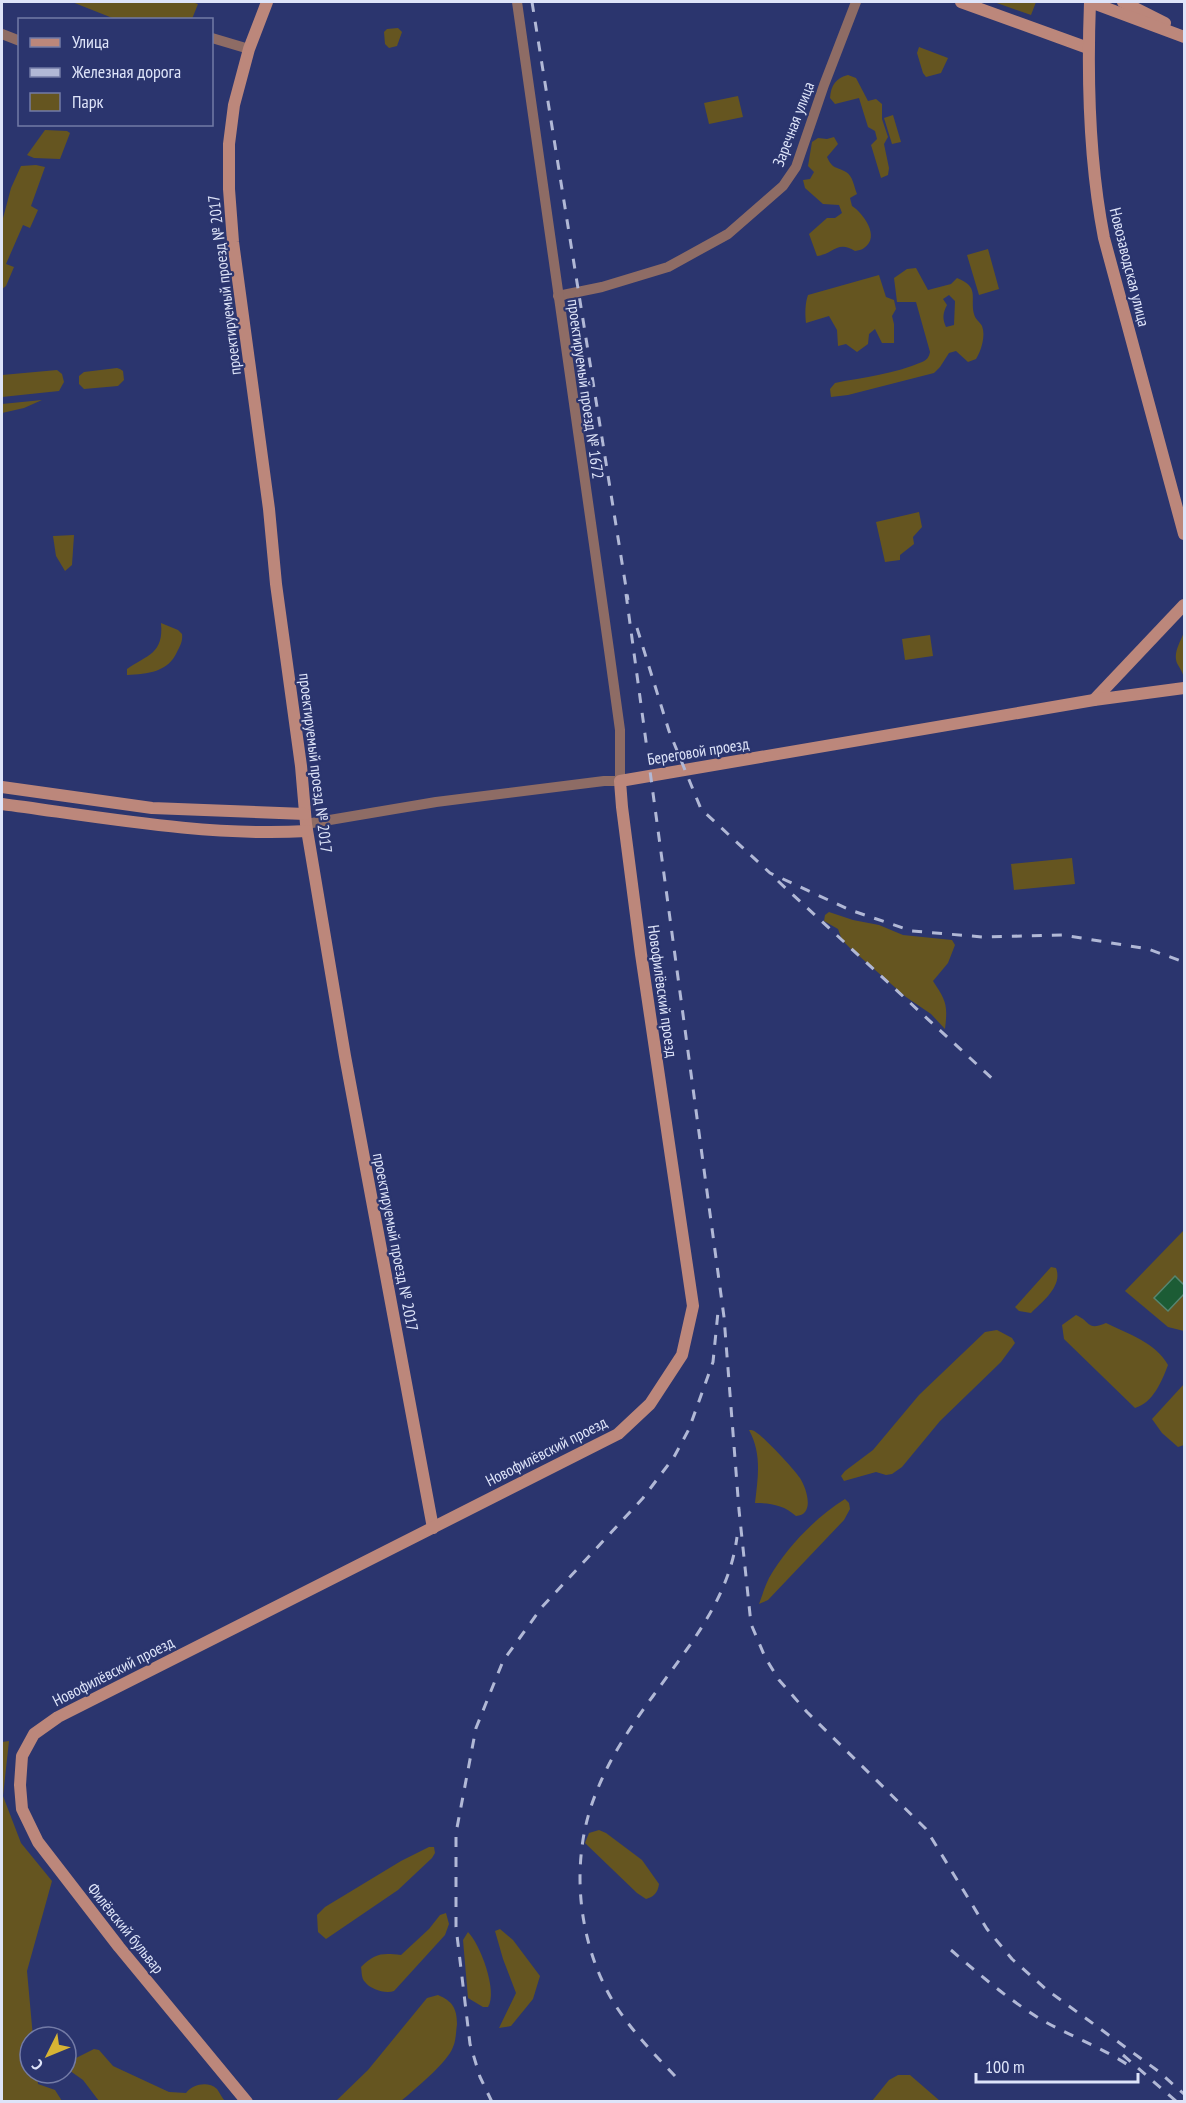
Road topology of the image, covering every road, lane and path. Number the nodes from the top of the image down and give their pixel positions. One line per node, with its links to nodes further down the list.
1 (267, 2): 13 (street, проектируемый проезд № 2017)
2 (517, 2): 14 (street, проектируемый проезд № 1672)
3 (856, 2): 14 (street, Заречная улица)
4 (961, 2): 12 (street)
5 (1090, 2): 9 (street); 12 (street, Новозаводская улица)
6 (1123, 2): 7 (street)
7 (1185, 33)
8 (2, 34): 11 (street)
9 (1185, 37)
10 (213, 38): 13 (street)
11 (18, 40)
12 (1088, 48): 15 (street, Новозаводская улица)
13 (249, 50): 22 (street, проектируемый проезд № 2017)
14 (558, 296): 19 (street, проектируемый проезд № 1672)
15 (1185, 534)
16 (1185, 605): 18 (street)
17 (1185, 688): 18 (street, Береговой проезд)
18 (1094, 700): 19 (street, Береговой проезд)
19 (620, 781): 22 (street, Береговой проезд); 23 (street, Новофилёвский проезд)
20 (2, 787): 22 (street)
21 (2, 804): 22 (street)
22 (306, 823): 23 (street, проектируемый проезд № 2017)
23 (433, 1528): 24 (street, Новофилёвский проезд)
24 (22, 1756): 25 (street, Филёвский бульвар)
25 (247, 2102)

